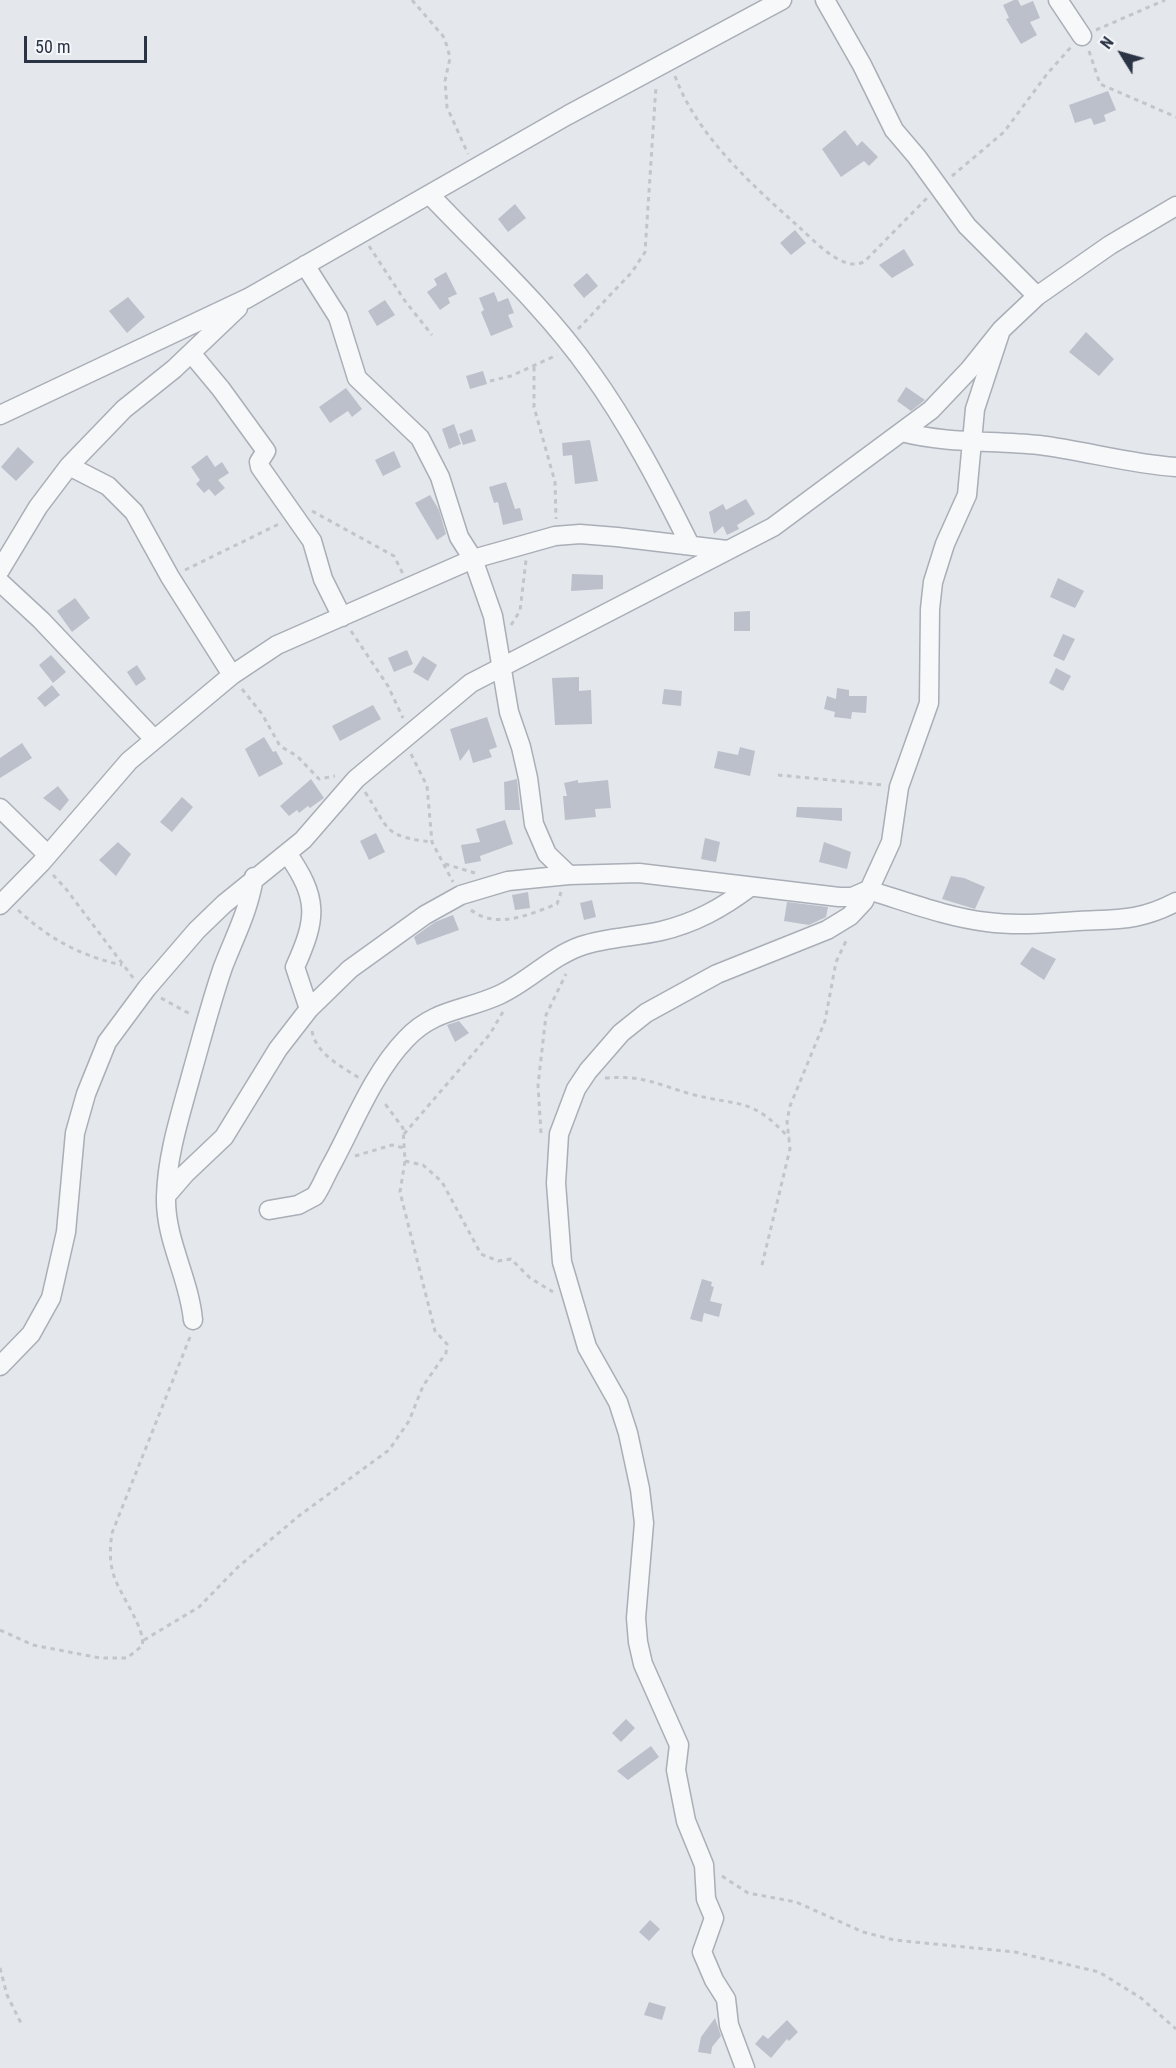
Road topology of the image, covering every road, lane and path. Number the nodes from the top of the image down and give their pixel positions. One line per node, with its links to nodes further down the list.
1 (412, 0): 9 (path)
2 (782, 0): 7 (street)
3 (825, 0): 10 (street)
4 (1058, 0): 6 (street)
5 (1165, 0): 6 (path)
6 (1082, 36): 8 (path); 10 (path)
7 (666, 62): 9 (street); 10 (path); 19 (path)
8 (1176, 117)
9 (470, 173): 11 (street)
10 (938, 189): 15 (street)
11 (431, 196): 13 (street); 19 (street)
12 (1176, 206): 15 (street)
13 (362, 234): 14 (street); 18 (path)
14 (305, 265): 16 (street); 32 (street)
15 (1037, 296): 17 (street)
16 (248, 298): 20 (street); 23 (street)
17 (1001, 330): 24 (street); 25 (street)
18 (432, 335)
19 (568, 343): 21 (path); 30 (street)
20 (190, 353): 26 (street); 35 (street)
21 (534, 366): 22 (path); 28 (path)
22 (490, 381)
23 (0, 415)
24 (902, 432): 25 (street); 31 (street)
25 (973, 440): 27 (street); 43 (street)
26 (69, 466): 33 (street); 38 (street)
27 (1176, 467)
28 (555, 536): 29 (street); 30 (street)
29 (527, 543): 32 (street); 36 (path)
30 (690, 545): 31 (street)
31 (727, 550): 37 (street)
32 (473, 559): 35 (street); 36 (street)
33 (0, 570)
34 (0, 582): 40 (street)
35 (342, 617): 38 (street); 39 (path)
36 (497, 632): 37 (street)
37 (503, 664): 39 (street); 48 (street)
38 (232, 675): 40 (street); 42 (path)
39 (407, 734): 42 (street); 45 (path)
40 (153, 738): 47 (street)
41 (778, 776): 43 (path)
42 (356, 779): 45 (path); 46 (street)
43 (899, 787): 51 (street)
44 (0, 808): 47 (street)
45 (432, 842): 52 (path)
46 (287, 853): 49 (street); 60 (street)
47 (45, 859): 53 (street); 57 (path)
48 (562, 876): 50 (street); 52 (street); 52 (path)
49 (254, 877): 58 (street); 61 (street)
50 (750, 887): 51 (street); 56 (street)
51 (870, 891): 54 (street); 55 (street)
52 (461, 895): 60 (street)
53 (3, 902): 57 (path)
54 (1176, 902)
55 (856, 911): 62 (street); 65 (path)
56 (578, 947): 59 (street); 66 (path)
57 (123, 965): 58 (path)
58 (147, 988): 61 (path); 75 (street)
59 (501, 995): 63 (street); 64 (path)
60 (309, 1008): 63 (path); 70 (street)
61 (206, 1023): 70 (street)
62 (582, 1080): 65 (path); 73 (street)
63 (371, 1088): 64 (path); 68 (street)
64 (404, 1134): 67 (path)
65 (790, 1139): 72 (path)
66 (542, 1143)
67 (404, 1148): 68 (path); 69 (path)
68 (336, 1156): 71 (street)
69 (405, 1161): 73 (path); 77 (path)
70 (166, 1196): 74 (street)
71 (269, 1210)
72 (762, 1265)
73 (572, 1296): 78 (street)
74 (193, 1320): 77 (path)
75 (0, 1366)
76 (0, 1630): 77 (path)
77 (144, 1640)
78 (700, 1857): 81 (path); 82 (street)
79 (0, 1968): 80 (path)
80 (22, 2025)
81 (1176, 2029)
82 (745, 2068)

